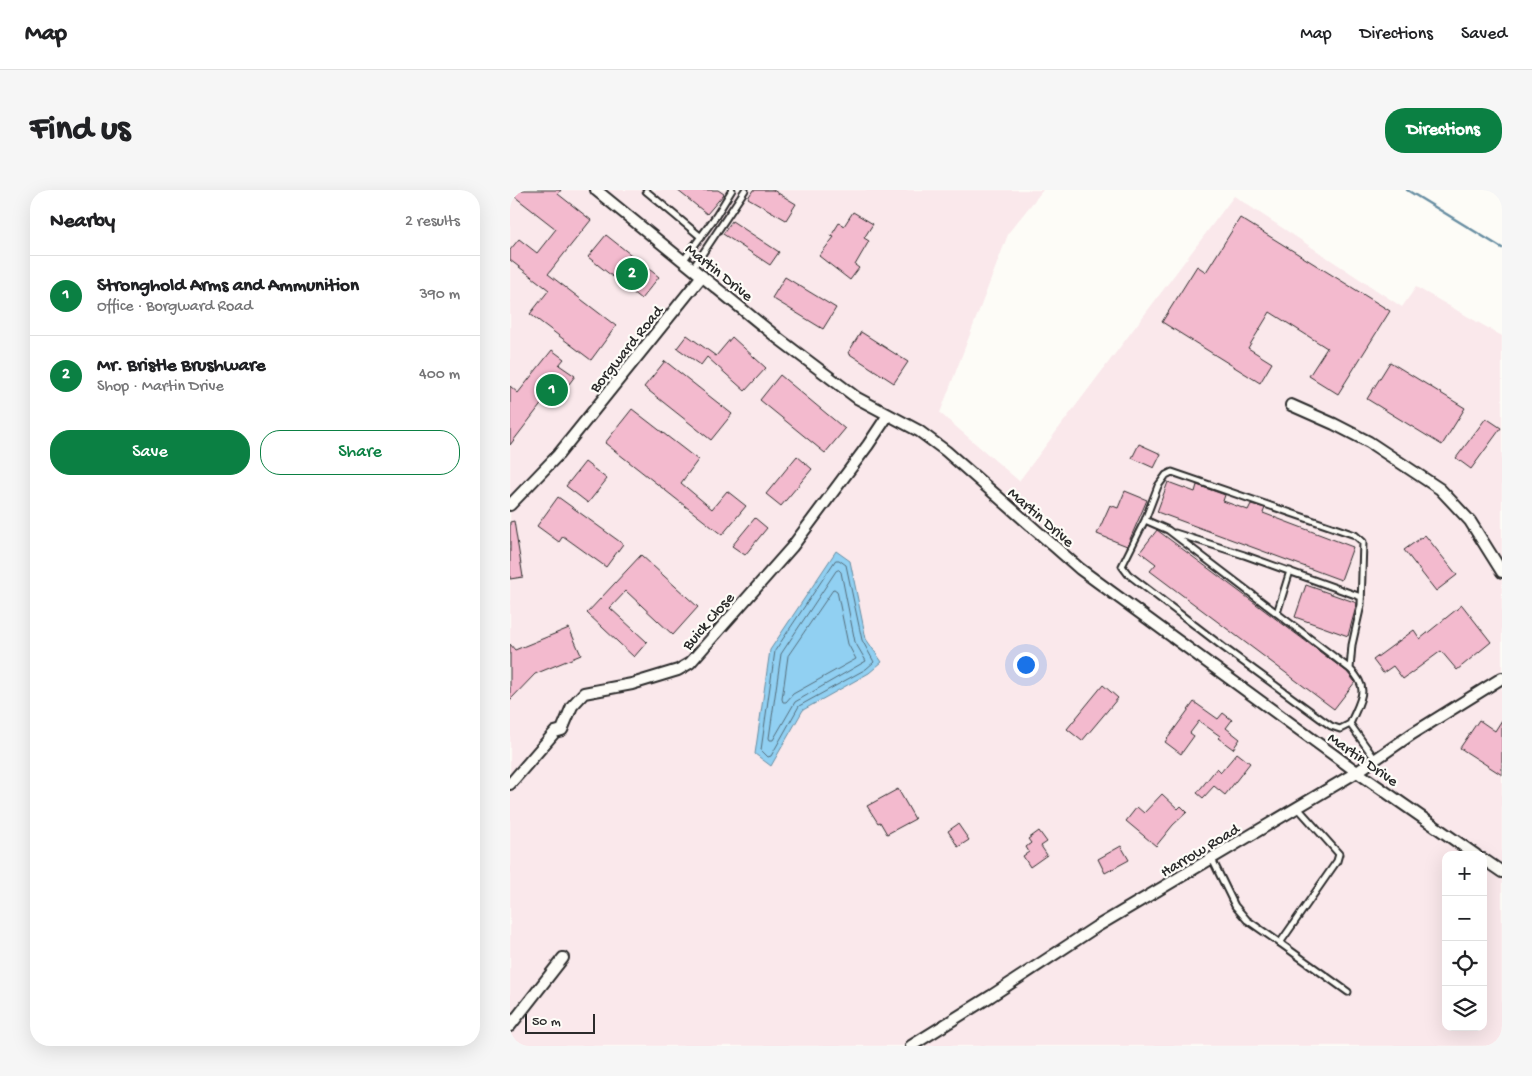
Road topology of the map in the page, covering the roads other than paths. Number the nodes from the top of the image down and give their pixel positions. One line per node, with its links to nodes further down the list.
1 (596, 190): 6 (street, Martin Drive)
2 (732, 190): 5 (lane)
3 (745, 190): 7 (lane)
4 (646, 192): 5 (lane)
5 (701, 237): 6 (lane)
6 (683, 261): 7 (street, Martin Drive)
7 (692, 269): 8 (street, Martin Drive)
8 (702, 276): 10 (street, Martin Drive); 11 (street, Borgward Road)
9 (1291, 404): 15 (street)
10 (888, 415): 22 (street, Martin Drive); 23 (street, Buick Close)
11 (510, 506)
12 (1145, 520): 13 (lane); 16 (lane); 20 (lane)
13 (1168, 530): 14 (lane); 17 (lane)
14 (1290, 571): 16 (lane); 17 (lane)
15 (1502, 572)
16 (1361, 596): 18 (lane)
17 (1277, 613): 18 (lane)
18 (1350, 669): 20 (lane)
19 (1502, 678): 21 (street, Harrow Road)
20 (1350, 724): 21 (lane)
21 (1375, 760): 22 (street, Harrow Road)
22 (1357, 772): 24 (street, Harrow Road); 25 (street, Martin Drive)
23 (510, 784)
24 (1298, 808): 26 (street, Harrow Road); 29 (lane)
25 (1470, 851)
26 (1212, 859): 29 (lane); 33 (street, Harrow Road)
27 (1487, 862): 28 (street)
28 (1502, 872)
29 (1280, 943): 31 (lane)
30 (563, 958): 32 (street)
31 (1348, 992)
32 (510, 1026)
33 (911, 1046)

